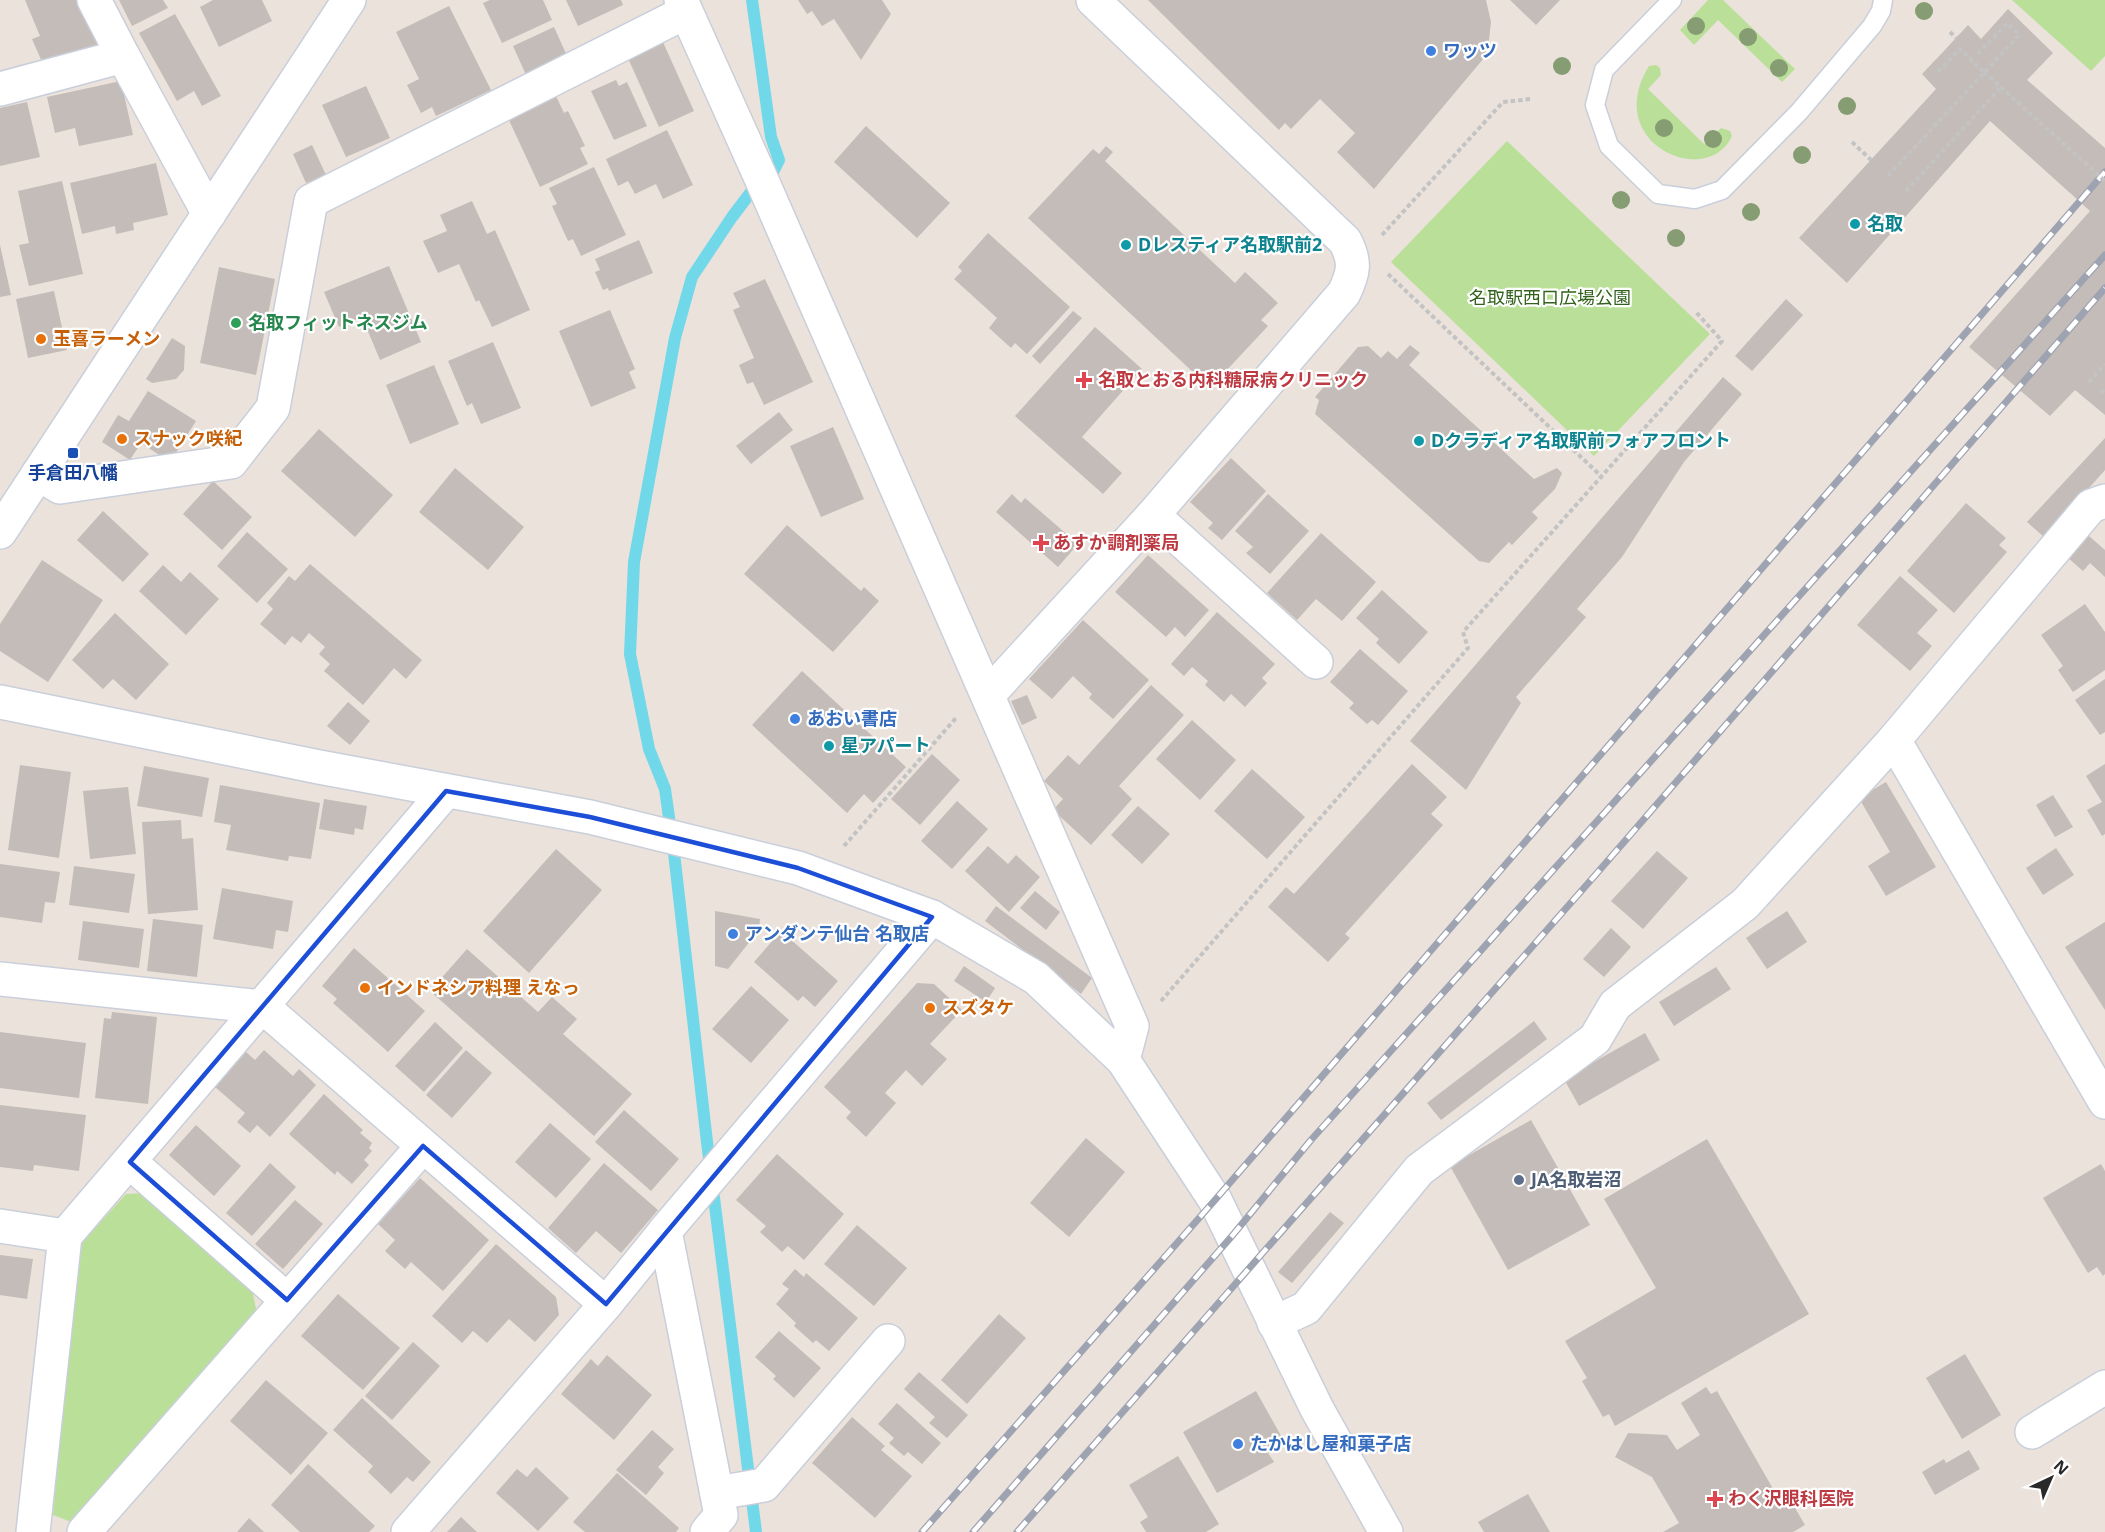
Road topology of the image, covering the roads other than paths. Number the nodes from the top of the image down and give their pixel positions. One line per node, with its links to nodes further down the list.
1 (94, 0): 7 (street)
2 (349, 0): 9 (street)
3 (1093, 0): 12 (street)
4 (1672, 0): 5 (lane)
5 (1883, 0)
6 (683, 6): 10 (street); 15 (street)
7 (123, 56): 8 (street); 9 (street)
8 (0, 89)
9 (209, 214): 10 (street)
10 (38, 474): 13 (street)
11 (2105, 501): 17 (street)
12 (1153, 514): 14 (street); 15 (street)
13 (0, 532)
14 (1316, 662)
15 (986, 691): 22 (street)
16 (0, 702): 18 (street)
17 (1894, 740): 23 (street); 31 (street)
18 (446, 791): 19 (street); 21 (street)
19 (932, 917): 22 (street); 27 (street)
20 (0, 979): 21 (street)
21 (263, 1007): 24 (street); 25 (street)
22 (1123, 1060): 31 (street)
23 (2105, 1102)
24 (423, 1146): 29 (street); 30 (street)
25 (130, 1162): 28 (street); 29 (street)
26 (0, 1226): 28 (street)
27 (665, 1231): 30 (street); 35 (street)
28 (65, 1236): 36 (street)
29 (287, 1300): 37 (street)
30 (606, 1304): 38 (street)
31 (1274, 1323): 40 (street)
32 (888, 1341): 35 (street)
33 (2105, 1387): 34 (street)
34 (2032, 1432)
35 (720, 1492): 39 (street)
36 (33, 1532)
37 (84, 1532)
38 (408, 1532)
39 (707, 1532)
40 (1386, 1532)

